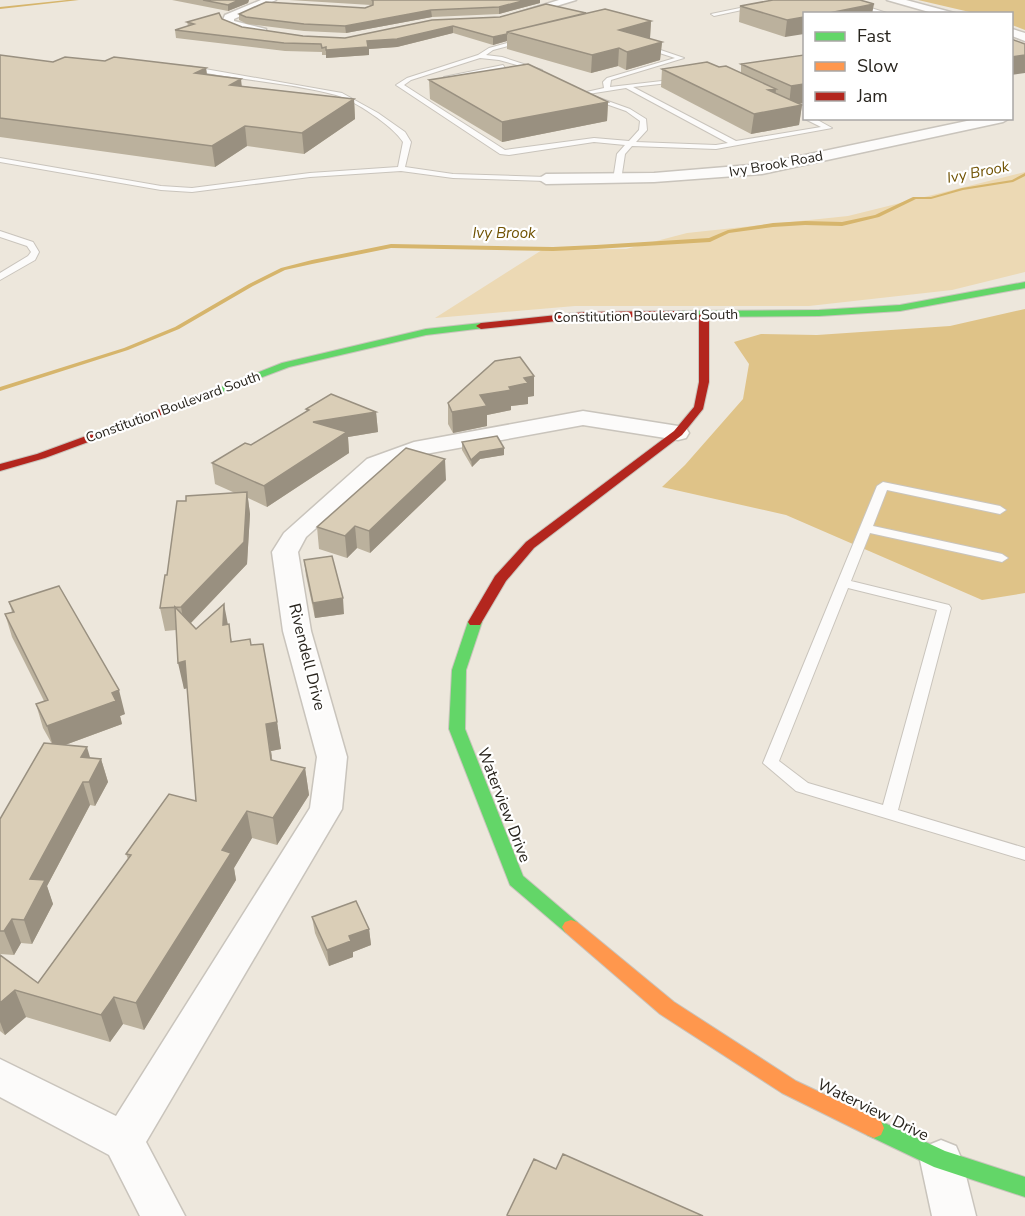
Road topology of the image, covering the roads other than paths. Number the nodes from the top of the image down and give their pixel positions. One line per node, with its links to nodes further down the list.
1 (237, 0): 6 (street)
2 (571, 0): 11 (street)
3 (786, 0): 10 (lane)
4 (840, 0): 8 (lane)
5 (892, 0): 9 (street)
6 (267, 2): 7 (street); 12 (street)
7 (286, 4)
8 (881, 12)
9 (944, 12)
10 (714, 14)
11 (509, 17)
12 (273, 33)
13 (535, 38): 15 (lane)
14 (638, 45): 25 (lane)
15 (480, 56): 18 (lane); 19 (lane)
16 (179, 67): 34 (lane)
17 (503, 67): 21 (lane)
18 (543, 72): 20 (lane); 22 (lane)
19 (428, 73): 21 (lane); 31 (lane)
20 (532, 74)
21 (447, 77): 24 (lane)
22 (552, 79)
23 (687, 79): 26 (lane)
24 (460, 86)
25 (607, 88): 26 (lane); 28 (lane)
26 (629, 88): 32 (lane)
27 (574, 91): 28 (lane)
28 (583, 94): 31 (lane)
29 (811, 120): 32 (lane)
30 (994, 120): 36 (street, Ivy Brook Road)
31 (631, 144): 32 (lane); 36 (lane)
32 (736, 144)
33 (0, 160): 34 (lane)
34 (401, 169): 35 (lane)
35 (546, 179): 36 (street, Ivy Brook Road)
36 (617, 180)
37 (0, 234): 38 (lane)
38 (0, 277)
39 (1025, 285): 40 (street, Constitution Boulevard South)
40 (704, 315): 41 (street, Waterview Drive); 42 (street, Constitution Boulevard South)
41 (678, 432): 50 (street, Rivendell Drive); 51 (street, Waterview Drive)
42 (0, 468)
43 (1000, 510): 44 (lane)
44 (866, 528): 45 (lane); 46 (lane)
45 (1002, 558)
46 (844, 583): 47 (lane); 47 (lane)
47 (889, 813): 48 (lane)
48 (1025, 854)
49 (0, 1077): 50 (street)
50 (124, 1141): 53 (street)
51 (941, 1160): 52 (street, Waterview Drive); 54 (street)
52 (1025, 1187)
53 (163, 1216)
54 (954, 1216)

